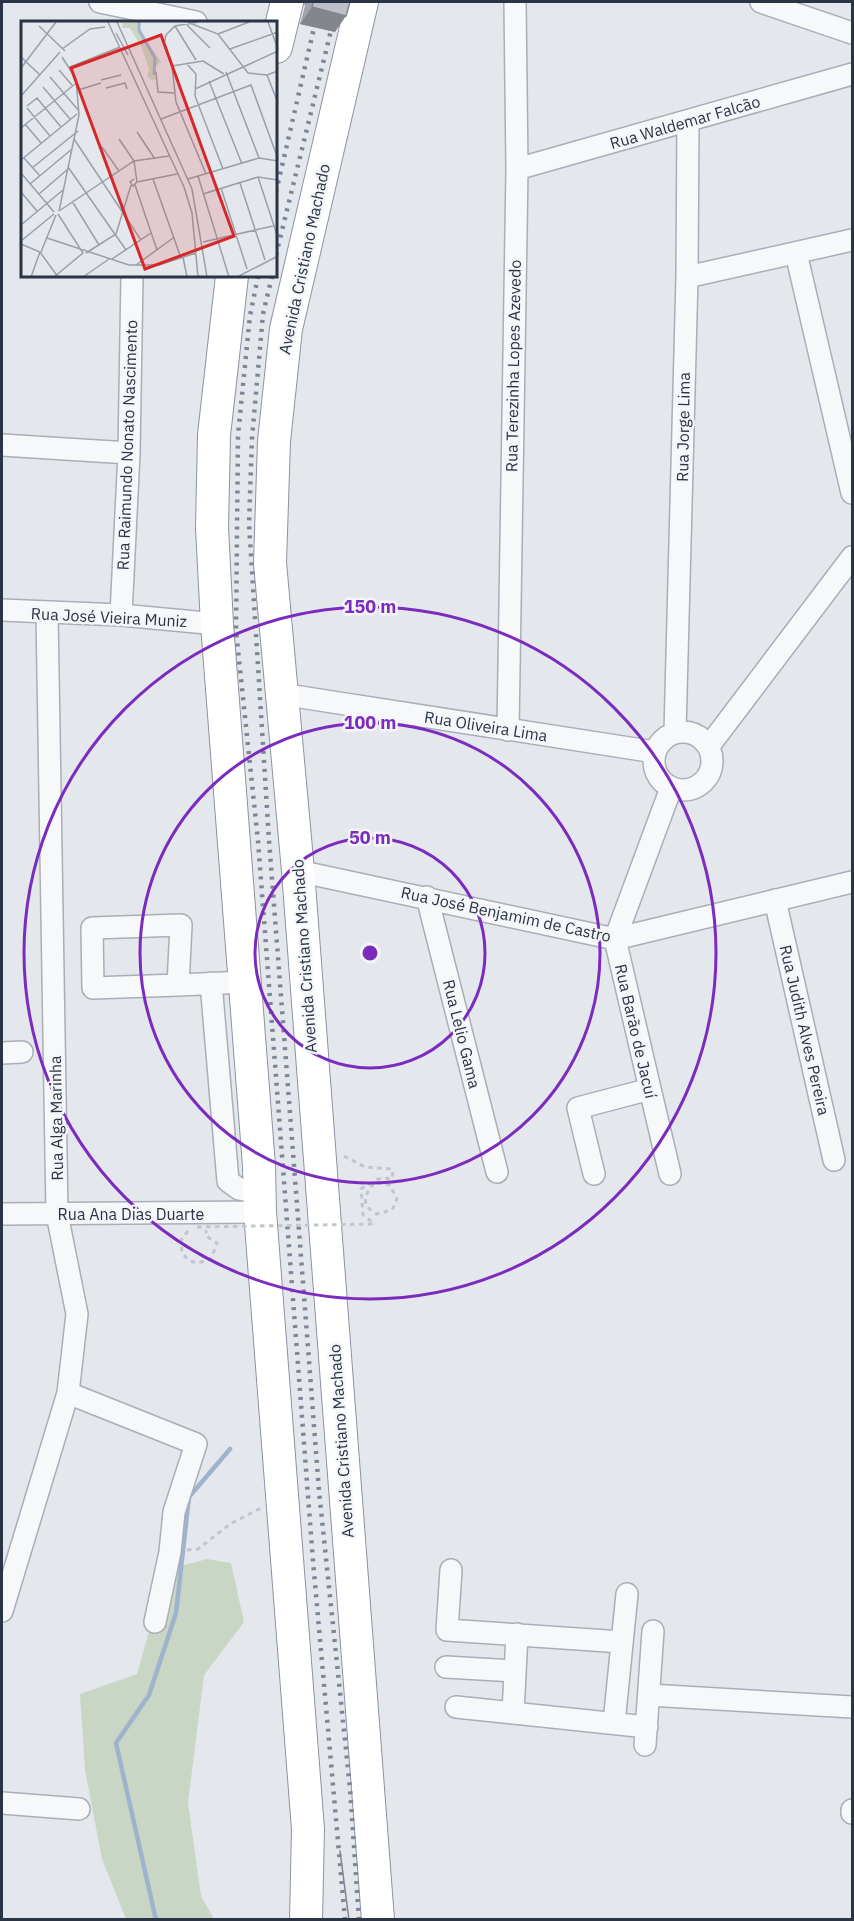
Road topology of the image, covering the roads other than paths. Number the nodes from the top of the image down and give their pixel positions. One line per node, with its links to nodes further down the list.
1 (100, 2): 6 (street)
2 (287, 2): 9 (highway)
3 (362, 2): 26 (highway, Avenida Cristiano Machado)
4 (514, 2): 12 (street, Rua Terezinha Lopes Azevedo)
5 (761, 2): 8 (street)
6 (136, 11): 7 (street)
7 (191, 21)
8 (852, 33)
9 (278, 36)
10 (852, 74): 11 (street, Rua Waldemar Falcão)
11 (688, 121): 12 (street, Rua Waldemar Falcão); 15 (street, Rua Jorge Lima)
12 (517, 169): 27 (street, Rua Terezinha Lopes Azevedo)
13 (852, 240): 14 (street)
14 (796, 253): 15 (street); 20 (street)
15 (687, 277): 28 (street, Rua Jorge Lima)
16 (132, 278): 19 (street, Rua Raimundo Nonato Nascimento)
17 (232, 278): 25 (highway)
18 (2, 445): 19 (street)
19 (129, 453): 24 (street, Rua Raimundo Nonato Nascimento)
20 (852, 493)
21 (852, 557): 29 (street)
22 (2, 610): 23 (street, Rua José Vieira Muniz)
23 (46, 614): 24 (street, Rua José Vieira Muniz); 47 (street, Rua Alga Marinha)
24 (121, 615): 25 (street, Rua José Vieira Muniz)
25 (217, 624): 37 (highway)
26 (281, 694): 27 (street, Rua Oliveira Lima); 32 (highway, Avenida Cristiano Machado)
27 (508, 730): 30 (street, Rua Oliveira Lima)
28 (675, 732): 29 (street); 30 (street)
29 (709, 746): 31 (street)
30 (655, 752): 31 (street)
31 (671, 788): 36 (street)
32 (298, 871): 34 (street, Rua José Benjamim de Castro); 68 (highway, Avenida Cristiano Machado)
33 (852, 882): 35 (street, Rua José Benjamim de Castro)
34 (428, 897): 36 (street, Rua José Benjamim de Castro); 42 (street, Rua Lelio Gama)
35 (775, 900): 36 (street, Rua José Benjamim de Castro); 41 (street, Rua Judith Alves Pereira)
36 (615, 939): 40 (street, Rua Barão de Jacuí)
37 (245, 982): 38 (street); 45 (highway)
38 (211, 983): 39 (street); 45 (street)
39 (178, 985): 39 (street)
40 (650, 1089): 43 (street); 44 (street, Rua Barão de Jacuí)
41 (834, 1160)
42 (497, 1172)
43 (594, 1174)
44 (670, 1174)
45 (260, 1202): 47 (street, Rua Ana Dias Duarte); 65 (highway)
46 (2, 1214): 47 (street, Rua Ana Dias Duarte)
47 (57, 1214): 48 (street, Rua Alga Marinha)
48 (68, 1393): 51 (street, Rua Alga Marinha); 52 (street)
49 (451, 1570): 54 (street)
50 (627, 1594): 55 (street)
51 (2, 1611)
52 (155, 1622)
53 (653, 1631): 58 (street)
54 (517, 1634): 55 (street); 57 (street)
55 (622, 1642): 62 (street)
56 (446, 1667): 57 (street)
57 (515, 1671): 61 (street)
58 (649, 1695): 60 (street); 62 (street)
59 (456, 1707): 61 (street)
60 (852, 1707)
61 (513, 1713): 62 (street)
62 (614, 1723)
63 (2, 1803): 64 (street)
64 (79, 1809)
65 (308, 1829): 66 (highway); 67 (highway)
66 (306, 1920)
67 (328, 1920)
68 (378, 1920)

